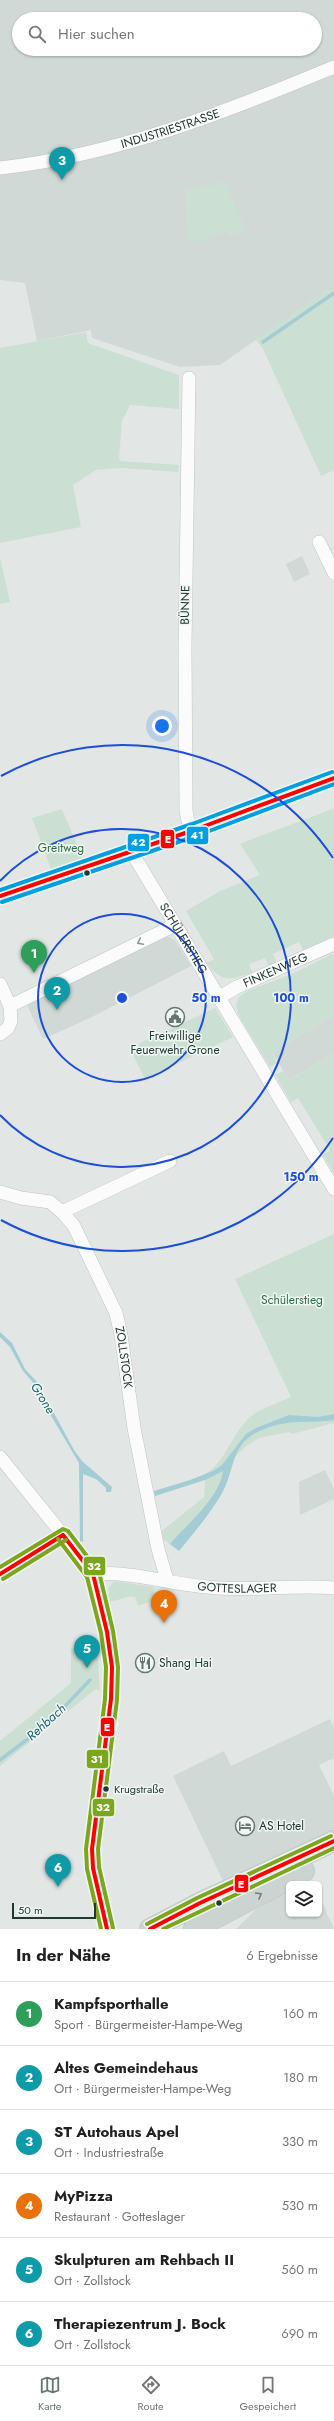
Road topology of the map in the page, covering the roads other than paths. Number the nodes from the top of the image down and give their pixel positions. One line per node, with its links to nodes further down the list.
1 (334, 67): 2 (street, INDUSTRIESTRASSE)
2 (0, 168)
3 (189, 378): 7 (street, BÜNNE)
4 (319, 542): 5 (street)
5 (334, 573)
6 (334, 778): 7 (street)
7 (190, 831): 8 (street)
8 (132, 851): 9 (street); 10 (street, SCHÜLERSTIEG)
9 (0, 896)
10 (175, 925): 13 (street, SCHÜLERSTIEG); 14 (street, one-way to 14)
11 (334, 944): 13 (street, FINKENWEG)
12 (0, 984): 14 (street)
13 (218, 998): 17 (street, SCHÜLERSTIEG)
14 (10, 1011): 15 (street)
15 (0, 1034)
16 (170, 1161): 19 (street)
17 (334, 1190)
18 (0, 1192): 19 (street, ZOLLSTOCK)
19 (62, 1212): 24 (street, ZOLLSTOCK)
20 (0, 1458): 21 (street)
21 (64, 1536): 22 (street); 23 (street)
22 (0, 1574)
23 (92, 1574): 24 (street, GOTTESLAGER); 28 (street)
24 (167, 1580): 25 (street, GOTTESLAGER)
25 (334, 1588)
26 (334, 1841): 29 (main road)
27 (334, 1857): 30 (main road, one-way to 27)
28 (107, 1929)
29 (150, 1929)
30 (194, 1929)

